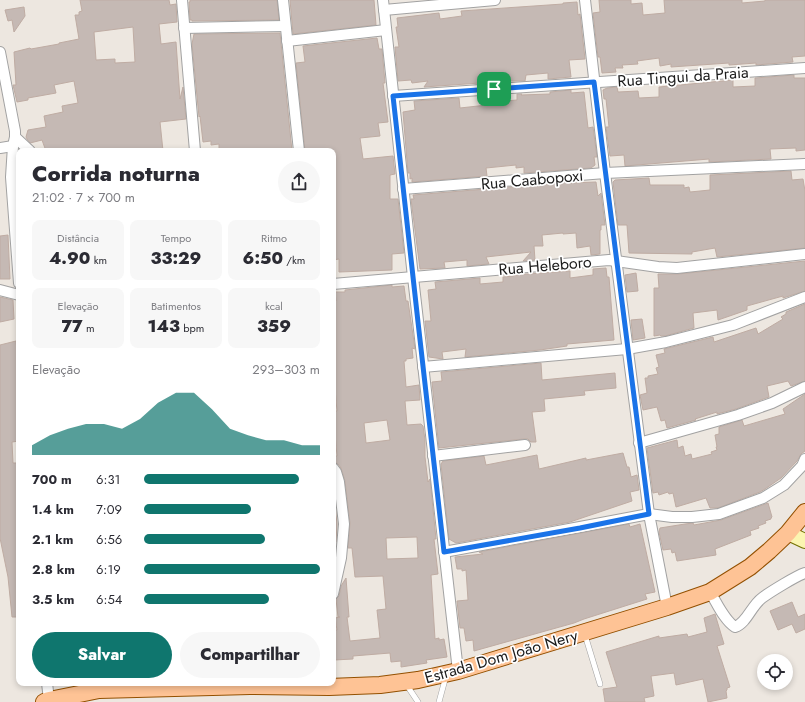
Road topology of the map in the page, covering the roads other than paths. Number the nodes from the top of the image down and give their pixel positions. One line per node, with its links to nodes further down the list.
1 (182, 0): 7 (street)
2 (283, 0): 6 (street)
3 (496, 0): 5 (street)
4 (585, 0): 12 (street)
5 (384, 5): 8 (street)
6 (285, 26): 7 (street); 9 (street)
7 (184, 28): 18 (street)
8 (386, 30): 9 (street); 14 (street)
9 (287, 41): 19 (street)
10 (0, 52): 13 (street)
11 (805, 68): 12 (street, Rua Tingui da Praia)
12 (594, 82): 14 (street, Rua Tingui da Praia); 21 (street)
13 (3, 83): 15 (street)
14 (393, 96): 22 (street)
15 (14, 142): 16 (street); 17 (street); 23 (street)
16 (0, 148)
17 (25, 148)
18 (195, 148)
19 (299, 148)
20 (805, 164): 21 (street, Rua Caabopoxi)
21 (605, 173): 22 (street, Rua Caabopoxi); 25 (street)
22 (403, 189): 26 (street)
23 (16, 238)
24 (805, 254): 25 (street, Rua Heleboro)
25 (616, 261): 26 (street, Rua Heleboro); 31 (street)
26 (413, 277): 27 (street, Rua Heleboro); 32 (street)
27 (336, 284)
28 (0, 290): 29 (street)
29 (16, 293)
30 (805, 298): 31 (street)
31 (627, 349): 32 (street); 34 (street)
32 (423, 367): 36 (street)
33 (805, 387): 34 (street)
34 (639, 443): 40 (street)
35 (525, 445): 36 (street)
36 (433, 456): 43 (street)
37 (805, 459): 40 (street)
38 (336, 472): 45 (street)
39 (805, 512): 41 (main road, Estrada Dom João Nery)
40 (649, 514): 43 (street); 47 (street)
41 (788, 533): 42 (street); 46 (main road, Estrada Dom João Nery)
42 (805, 541)
43 (444, 552): 49 (street)
44 (805, 573): 46 (street)
45 (336, 585)
46 (710, 592): 47 (main road, Estrada Dom João Nery)
47 (667, 607): 48 (main road, Estrada Dom João Nery)
48 (584, 632): 49 (main road, Estrada Dom João Nery); 51 (lane)
49 (452, 672): 50 (main road, Estrada Dom João Nery); 57 (lane)
50 (405, 682): 52 (main road, Estrada Dom João Nery); 56 (lane)
51 (600, 684)
52 (336, 685)
53 (46, 686): 55 (street)
54 (146, 686): 55 (main road, Estrada Dom João Nery)
55 (46, 701)
56 (418, 702)
57 (439, 702)

